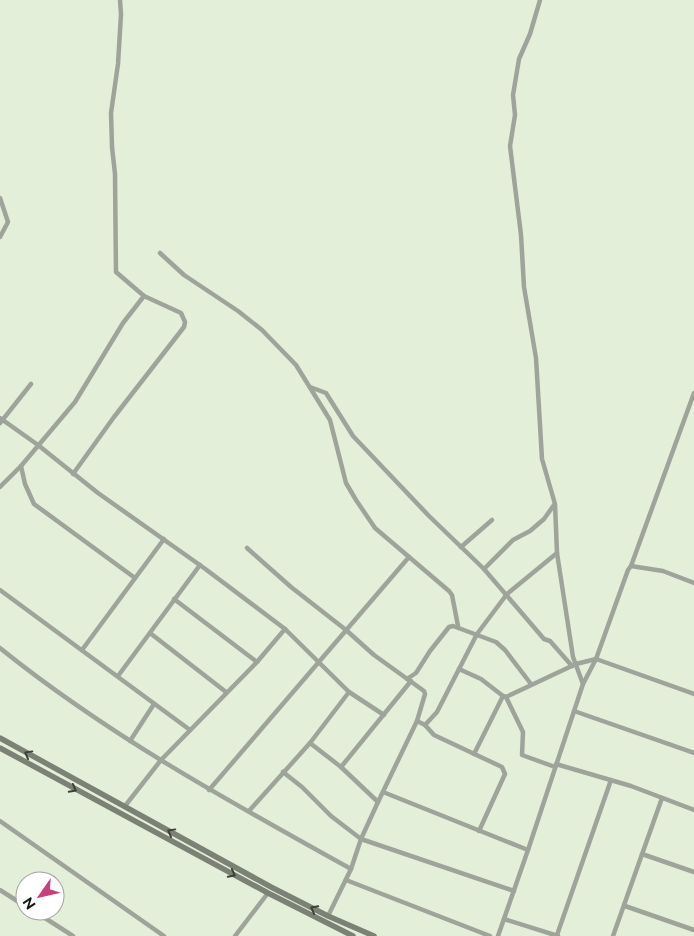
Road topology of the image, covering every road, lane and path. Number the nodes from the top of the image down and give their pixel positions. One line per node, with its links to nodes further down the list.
1 (120, 0): 6 (street)
2 (540, 0): 15 (street)
3 (0, 198): 4 (street)
4 (0, 237)
5 (160, 253): 8 (street)
6 (144, 296): 11 (street); 13 (street)
7 (30, 384): 10 (street)
8 (309, 386): 18 (street); 21 (street)
9 (694, 393): 23 (street)
10 (1, 420): 11 (street)
11 (38, 445): 12 (street); 13 (street)
12 (21, 466): 14 (street); 25 (street)
13 (73, 474): 17 (street)
14 (0, 486)
15 (555, 504): 20 (street); 24 (street)
16 (492, 520): 18 (street)
17 (164, 540): 22 (street); 25 (street)
18 (461, 546): 24 (street)
19 (247, 548): 32 (street)
20 (557, 553): 28 (street); 40 (street)
21 (409, 557): 30 (street); 32 (street)
22 (200, 565): 29 (street); 31 (street)
23 (631, 566): 26 (street); 37 (street)
24 (484, 569): 28 (street)
25 (135, 578): 36 (street)
26 (694, 582)
27 (0, 590): 36 (street)
28 (507, 594): 34 (street); 40 (street)
29 (174, 599): 33 (street); 38 (street)
30 (458, 626): 34 (street); 42 (street)
31 (285, 629): 38 (street); 39 (street)
32 (346, 630): 39 (street); 44 (street)
33 (150, 633): 43 (street); 48 (street)
34 (477, 634): 41 (street); 45 (street)
35 (0, 648): 59 (street)
36 (82, 650): 43 (street)
37 (596, 659): 40 (street); 46 (street); 50 (street)
38 (257, 662): 48 (street)
39 (318, 662): 49 (street); 69 (street)
40 (574, 665): 45 (street); 46 (street)
41 (459, 669): 51 (street); 56 (street)
42 (416, 673): 44 (street); 47 (street)
43 (118, 676): 52 (street)
44 (409, 680): 47 (street); 54 (street)
45 (531, 684): 51 (street)
46 (584, 684): 53 (street)
47 (416, 686): 55 (street)
48 (226, 692): 57 (street)
49 (349, 692): 54 (street); 60 (street)
50 (694, 694)
51 (504, 697): 63 (street); 65 (street)
52 (154, 704): 57 (street); 59 (street)
53 (574, 711): 62 (street); 65 (street)
54 (384, 715): 66 (street)
55 (416, 721): 56 (street); 70 (street)
56 (425, 725): 63 (street)
57 (190, 730): 64 (street)
58 (0, 738): 73 (main road, one-way to 58)
59 (130, 741): 64 (street)
60 (310, 743): 66 (street); 67 (street)
61 (0, 748): 86 (main road, one-way to 86)
62 (694, 753)
63 (474, 754): 77 (street)
64 (161, 760): 69 (street); 73 (street)
65 (555, 766): 68 (street); 79 (street)
66 (341, 767): 72 (street)
67 (283, 772): 75 (street); 78 (street)
68 (611, 780): 71 (street); 101 (street)
69 (209, 790): 75 (street)
70 (383, 792): 72 (street); 77 (street)
71 (662, 798): 74 (street); 80 (street)
72 (378, 802): 78 (street)
73 (125, 806): 87 (main road, one-way to 73)
74 (693, 808)
75 (249, 811): 81 (street)
76 (0, 821): 95 (street)
77 (480, 830): 79 (street)
78 (361, 839): 81 (street); 85 (street)
79 (528, 850): 85 (street)
80 (642, 854): 82 (street); 89 (street)
81 (351, 869): 83 (street)
82 (694, 872)
83 (346, 880): 90 (street); 99 (street)
84 (0, 890): 88 (street)
85 (514, 891): 91 (street)
86 (268, 893): 87 (main road); 96 (street)
87 (279, 895): 90 (main road, one-way to 87); 97 (main road)
88 (15, 900)
89 (625, 906): 93 (street); 102 (street)
90 (328, 916): 98 (main road)
91 (504, 919): 100 (street); 101 (street)
92 (50, 921): 94 (street)
93 (694, 930)
94 (73, 936)
95 (164, 936)
96 (235, 936)
97 (353, 936)
98 (374, 936)
99 (490, 936)
100 (498, 936)
101 (558, 936)
102 (613, 936)

